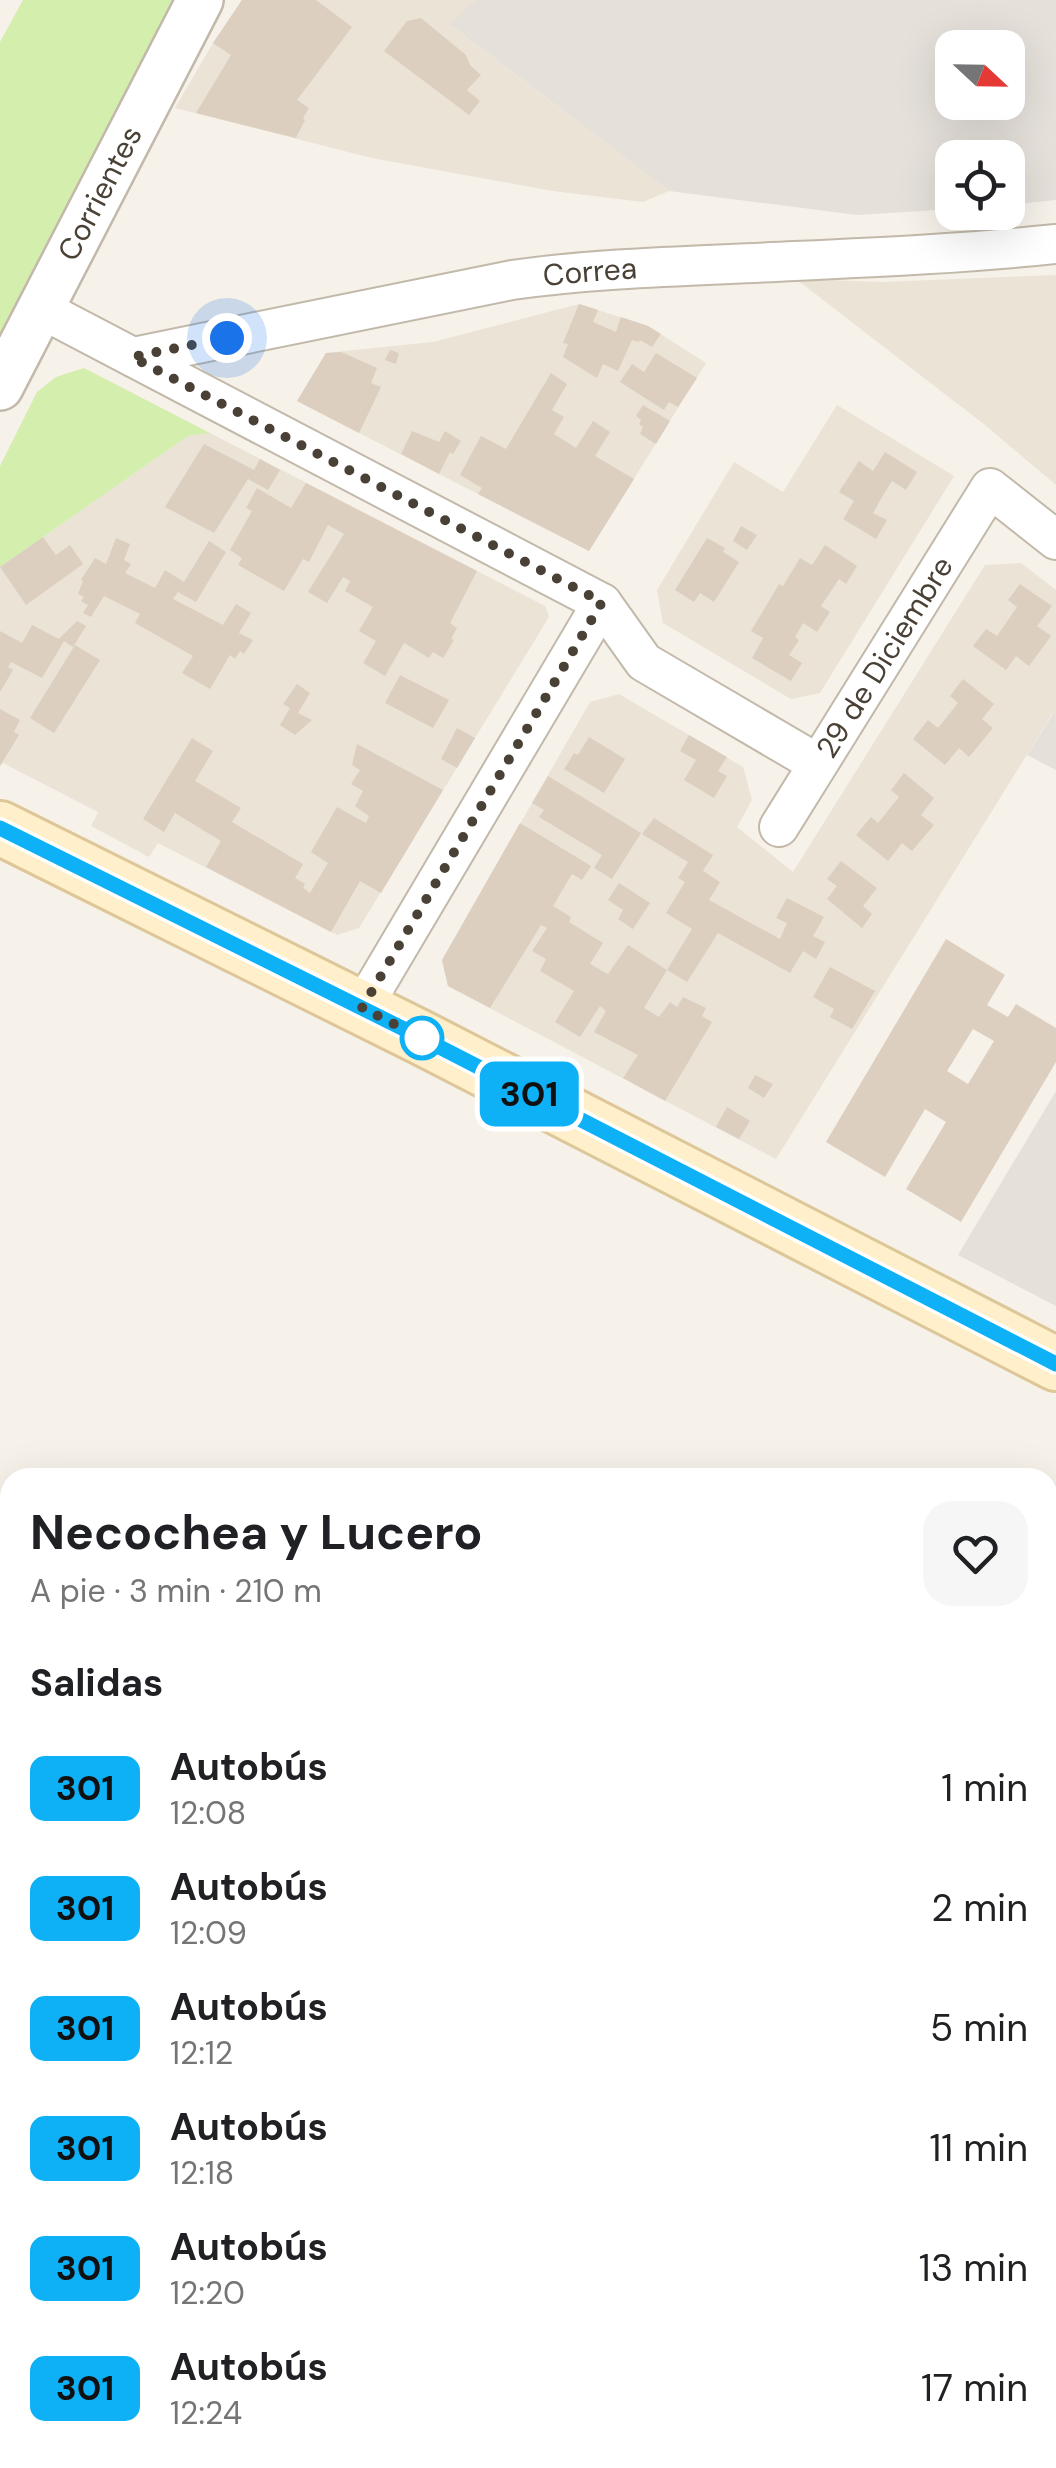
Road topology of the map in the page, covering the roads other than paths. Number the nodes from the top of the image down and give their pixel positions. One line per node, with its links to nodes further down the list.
1 (200, 0): 3 (street, Corrientes)
2 (1056, 244): 4 (street, Correa)
3 (41, 309): 4 (street); 5 (street, Corrientes)
4 (132, 357): 7 (street)
5 (0, 387)
6 (1056, 540): 8 (street, 29 de Diciembre)
7 (602, 602): 8 (street); 11 (street)
8 (818, 764): 9 (street, 29 de Diciembre)
9 (779, 827)
10 (0, 828): 11 (main road)
11 (362, 1008): 12 (main road)
12 (1056, 1364)

